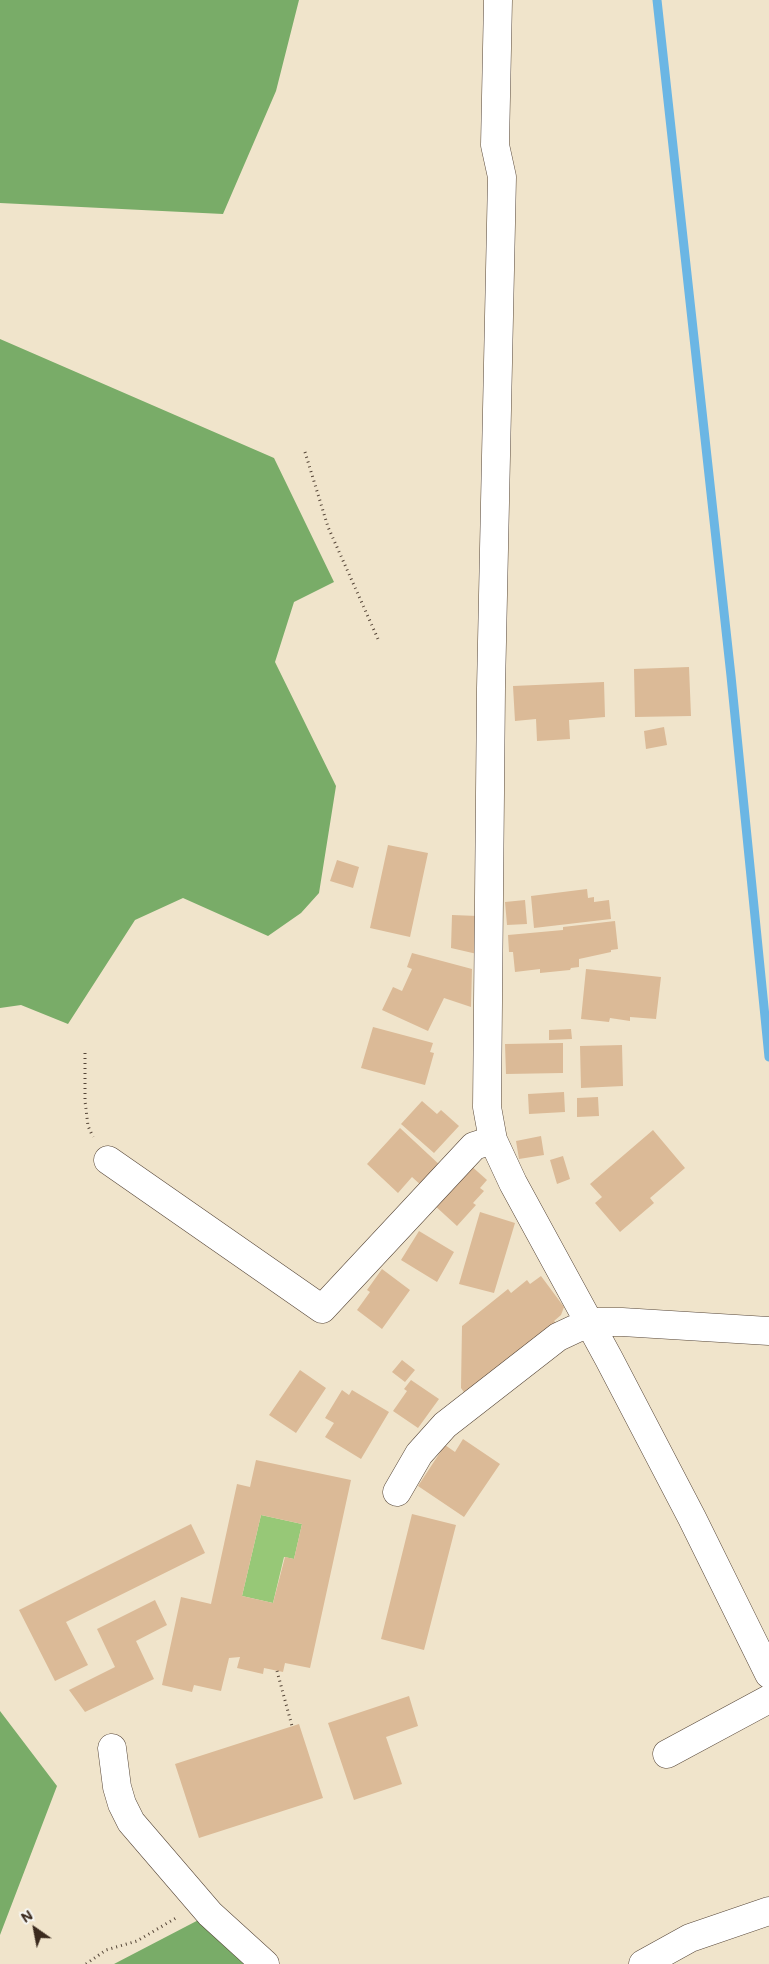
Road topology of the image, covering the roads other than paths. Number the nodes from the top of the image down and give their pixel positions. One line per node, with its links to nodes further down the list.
1 (498, 0): 2 (street)
2 (492, 1140): 3 (street); 4 (street)
3 (108, 1160)
4 (590, 1322): 5 (street); 6 (street); 7 (street)
5 (769, 1331)
6 (397, 1492)
7 (769, 1674)
8 (769, 1699): 10 (street)
9 (112, 1748): 12 (street)
10 (667, 1754)
11 (769, 1911): 13 (street)
12 (265, 1964)
13 (643, 1964)

